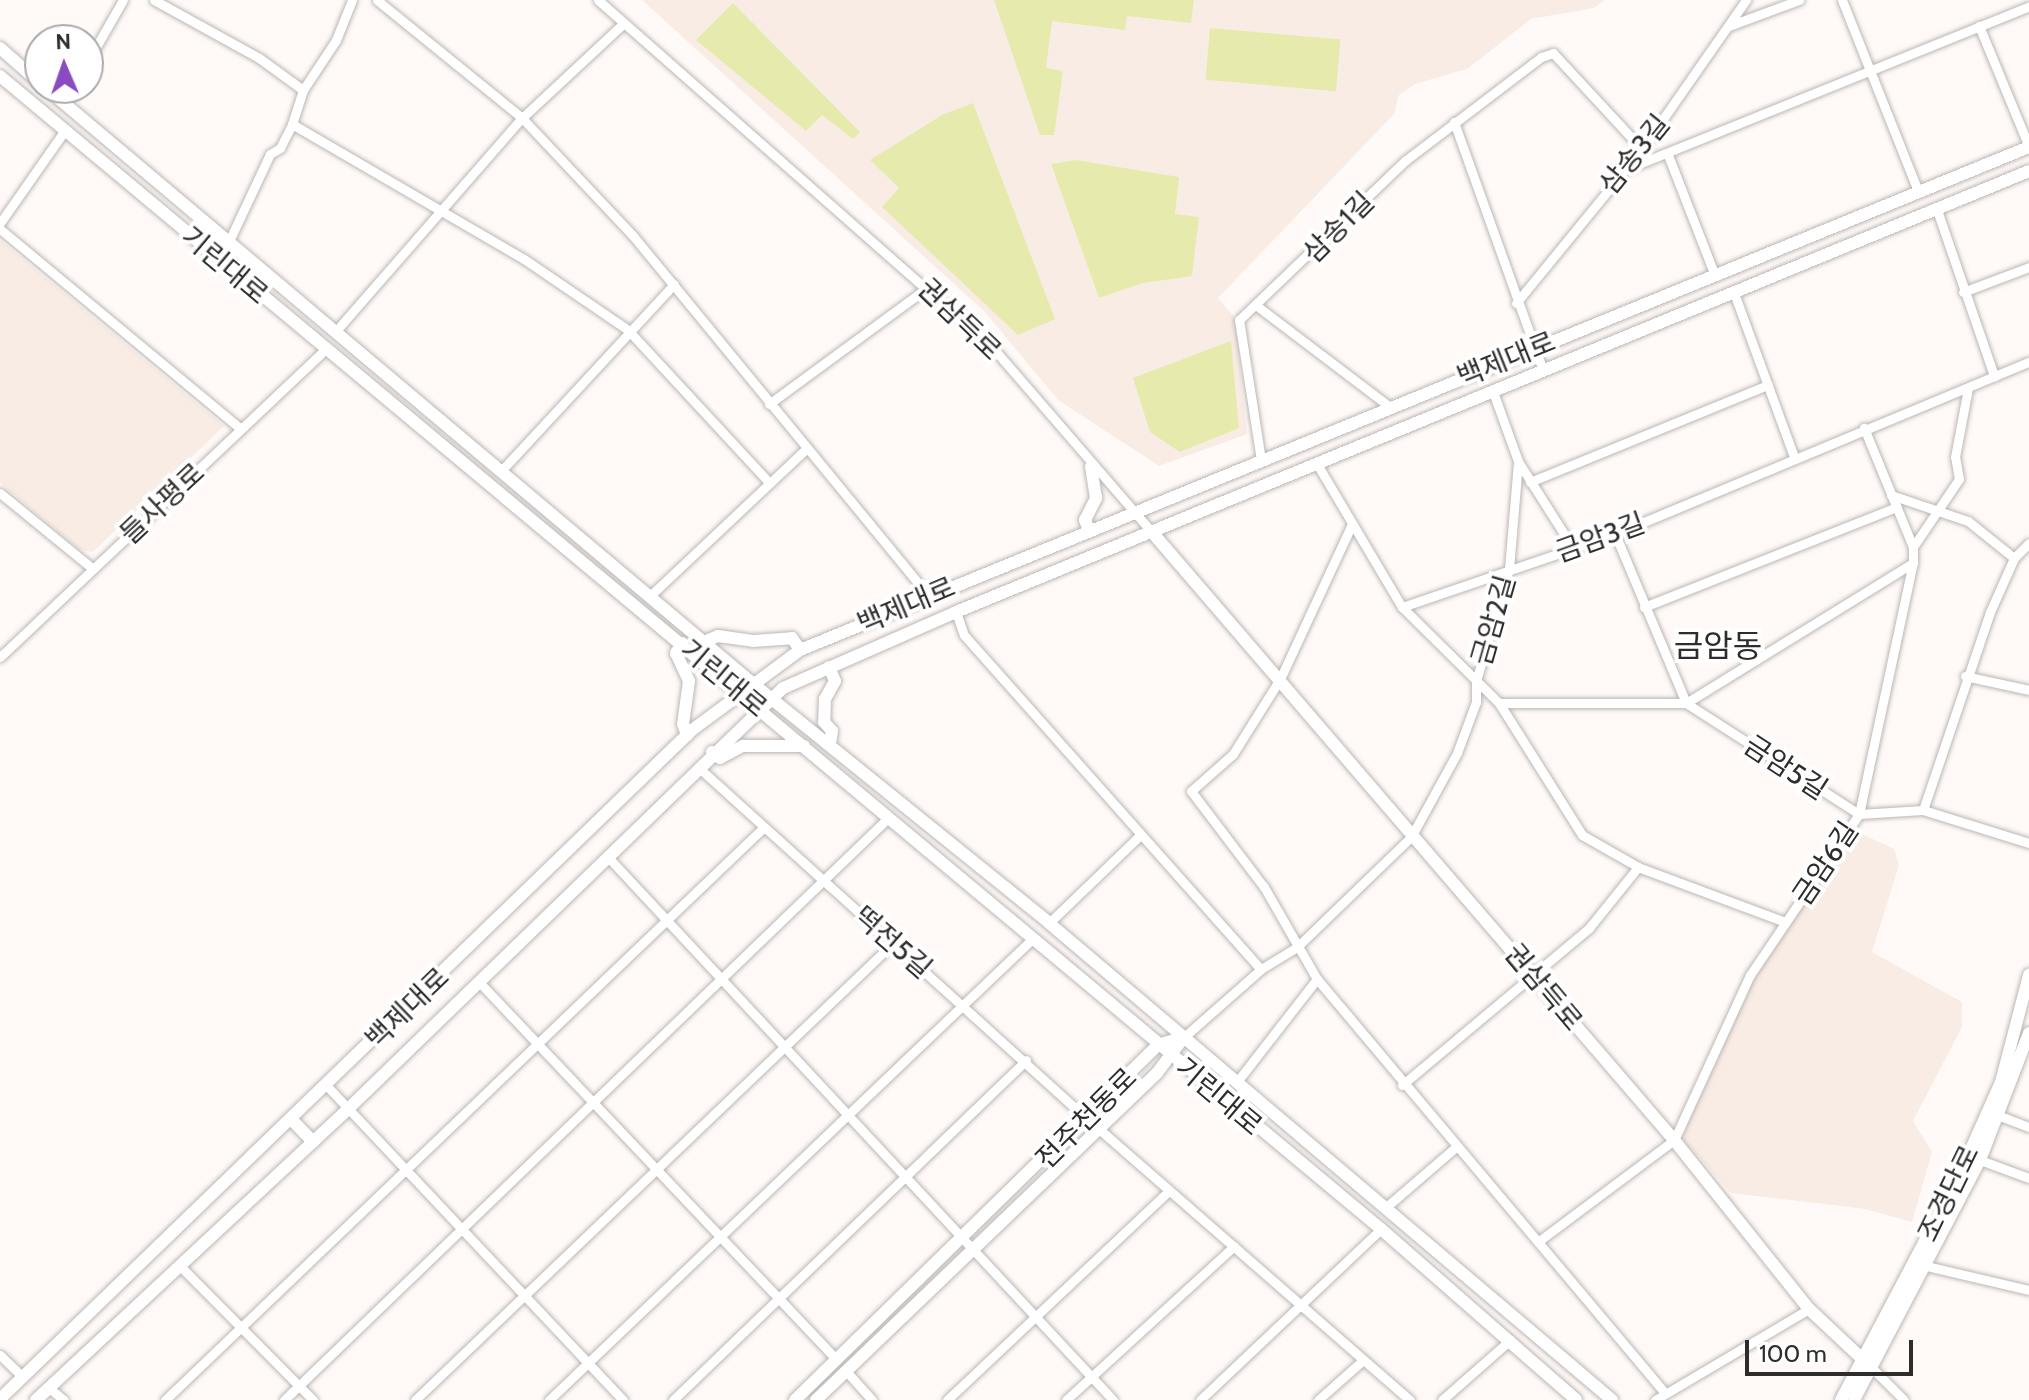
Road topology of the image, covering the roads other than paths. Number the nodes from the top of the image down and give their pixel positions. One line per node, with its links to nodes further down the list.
1 (123, 0): 13 (street)
2 (154, 0): 18 (street)
3 (352, 0): 18 (street)
4 (377, 0): 20 (street)
5 (598, 0): 10 (street, 권삼득로)
6 (1746, 0): 11 (street, 삼송3길)
7 (1799, 0): 11 (street)
8 (1842, 0): 16 (street)
9 (2029, 6): 12 (street)
10 (624, 23): 20 (street); 37 (street, 권삼득로)
11 (1729, 26): 25 (street, 삼송3길)
12 (1979, 26): 16 (street); 24 (street, 백제대로)
13 (104, 33)
14 (0, 48): 15 (street)
15 (24, 69)
16 (1867, 72): 26 (street); 29 (street)
17 (0, 76): 23 (street, 기린대로)
18 (303, 90): 22 (street)
19 (64, 104): 33 (street, 기린대로)
20 (522, 118): 30 (street); 36 (street)
21 (1454, 122): 25 (street, 삼송1길); 40 (street); 41 (street, 삼송1길)
22 (292, 124): 30 (street); 33 (street)
23 (65, 130): 32 (street); 45 (street, 기린대로)
24 (2029, 147): 29 (street, 백제대로)
25 (1642, 149): 27 (street, 삼송3길)
26 (1668, 155): 27 (street); 35 (street)
27 (1624, 170): 40 (street, 삼송3길)
28 (2029, 171): 31 (street, 백제대로)
29 (1918, 191): 35 (street, 백제대로)
30 (441, 209): 42 (street); 43 (street)
31 (1937, 210): 38 (street); 39 (street, 백제대로)
32 (0, 226): 55 (street)
33 (230, 239): 43 (street, 기린대로)
34 (2029, 267): 38 (street)
35 (1714, 273): 44 (street, 백제대로)
36 (674, 284): 42 (street); 52 (street)
37 (928, 287): 52 (street); 61 (street, 권삼득로)
38 (1963, 292): 48 (street)
39 (1734, 293): 47 (street, 백제대로); 49 (street)
40 (1516, 303): 44 (street)
41 (1257, 306): 53 (street); 58 (street, 삼송1길)
42 (628, 330): 62 (street); 63 (street)
43 (335, 332): 62 (street, 기린대로)
44 (1533, 348): 47 (street); 53 (street, 백제대로)
45 (325, 350): 55 (street, 들사평로); 87 (street, 기린대로)
46 (2029, 362): 48 (street, 금암3길)
47 (1543, 371): 51 (street, 백제대로)
48 (1994, 376): 50 (street, 금암3길)
49 (1768, 385): 57 (street); 64 (street)
50 (1968, 388): 54 (street, 금암3길); 68 (street)
51 (1493, 392): 59 (street, 금암2길); 60 (street, 백제대로)
52 (769, 404): 56 (street)
53 (1390, 407): 58 (street, 백제대로)
54 (1864, 428): 57 (street, 금암3길); 65 (street, 금암6길)
55 (241, 429): 79 (street, 들사평로)
56 (805, 450): 63 (street); 82 (street)
57 (1794, 457): 73 (street, 금암3길)
58 (1261, 460): 69 (street, 백제대로)
59 (1518, 461): 64 (street); 80 (street, 금암2길)
60 (1317, 464): 70 (street); 72 (street, 백제대로)
61 (1091, 466): 69 (street, 권삼득로); 71 (street)
62 (502, 470): 81 (street, 기린대로)
63 (769, 482): 81 (street)
64 (1530, 482): 76 (street)
65 (1891, 495): 67 (street, 금암6길); 68 (street)
66 (2, 499): 79 (street)
67 (1897, 507): 75 (street, 금암6길); 84 (street)
68 (1941, 508): 75 (street); 77 (street)
69 (1137, 512): 71 (street, 백제대로); 72 (street, 권삼득로)
70 (1352, 524): 83 (street); 92 (street)
71 (1089, 530): 82 (street, 백제대로)
72 (1151, 531): 85 (street, 백제대로); 92 (street, 권삼득로)
73 (1615, 534): 76 (street, 금암3길); 84 (street)
74 (2029, 543): 77 (street)
75 (1913, 547): 78 (street, 금암6길)
76 (1573, 548): 80 (street, 금암3길)
77 (2014, 558): 91 (street)
78 (1913, 563): 99 (street); 107 (street, 금암6길)
79 (92, 568): 89 (street, 들사평로)
80 (1509, 569): 83 (street, 금암3길); 93 (street, 금암2길)
81 (651, 595): 86 (street, 기린대로)
82 (928, 595): 88 (street, 백제대로)
83 (1402, 607): 93 (street)
84 (1644, 607): 99 (street)
85 (956, 612): 90 (street, 백제대로); 110 (street, 백제대로)
86 (706, 641): 88 (street); 94 (street, 기린대로)
87 (682, 643): 96 (street, 기린대로); 101 (street)
88 (800, 650): 94 (street, 백제대로)
89 (0, 657)
90 (829, 667): 97 (street, 백제대로); 102 (street)
91 (1965, 676): 95 (street); 106 (street)
92 (1280, 679): 111 (street, 권삼득로); 121 (street)
93 (1476, 681): 98 (street); 111 (street, 금암2길)
94 (752, 683): 96 (street, 백제대로); 97 (street, 기린대로)
95 (2029, 690)
96 (740, 692): 100 (street, 기린대로); 101 (street, 백제대로)
97 (770, 696): 100 (street, 백제대로); 102 (street, 기린대로)
98 (1499, 703): 99 (street); 114 (street)
99 (1686, 703): 107 (street, 금암5길)
100 (759, 707): 103 (street, 기린대로); 104 (street, 백제대로)
101 (687, 735): 138 (street, 백제대로)
102 (830, 744): 118 (street, 기린대로)
103 (804, 746): 104 (street); 108 (street, 기린대로)
104 (712, 752): 105 (street, 백제대로)
105 (698, 767): 109 (street, 떡전5길); 113 (street, 백제대로)
106 (1923, 810): 107 (street, 금암5길); 112 (street, 금암5길)
107 (1859, 814): 117 (street, 금암6길)
108 (887, 819): 115 (street); 119 (street, 기린대로)
109 (764, 827): 115 (street, 떡전5길); 116 (street)
110 (1139, 836): 118 (street); 122 (street)
111 (1411, 837): 121 (street, 기린대로); 124 (street, 권삼득로)
112 (2029, 843)
113 (607, 856): 116 (street); 127 (street, 백제대로)
114 (1638, 867): 117 (street); 124 (street)
115 (825, 883): 120 (street, 떡전5길); 126 (street)
116 (665, 922): 126 (street); 131 (street)
117 (1785, 922): 147 (street, 금암6길)
118 (1049, 923): 130 (street, 기린대로)
119 (1030, 941): 128 (street); 132 (street, 기린대로)
120 (893, 943): 128 (street, 떡전5길); 133 (street)
121 (1297, 947): 122 (street, 기린대로); 125 (street)
122 (1261, 969): 130 (street, 기린대로)
123 (2029, 975): 180 (street, 조경단로)
124 (1536, 977): 137 (street); 147 (street, 권삼득로)
125 (1317, 979): 136 (street); 137 (street)
126 (725, 981): 133 (street); 139 (street)
127 (480, 983): 131 (street); 140 (street, 백제대로)
128 (965, 1004): 135 (street, 떡전5길); 141 (street)
129 (2029, 1033): 142 (street, 조경단로)
130 (1184, 1037): 132 (street, 전주천동로); 134 (street, 전주천동로); 136 (street, 기린대로)
131 (539, 1044): 139 (street); 152 (street)
132 (1158, 1045): 134 (street, 기린대로); 143 (street, 전주천동로)
133 (786, 1046): 141 (street); 151 (street)
134 (1173, 1057): 146 (street, 전주천동로); 157 (street, 기린대로)
135 (1026, 1060): 143 (street, 떡전5길); 153 (street)
136 (1236, 1083): 156 (street, 기린대로)
137 (1402, 1085): 149 (street)
138 (327, 1086): 140 (street); 144 (street, 백제대로)
139 (594, 1103): 151 (street); 158 (street)
140 (348, 1109): 148 (street, 백제대로); 152 (street)
141 (848, 1114): 153 (street); 159 (street)
142 (2000, 1116): 145 (street); 150 (street, 조경단로)
143 (1086, 1118): 160 (street, 전주천동로)
144 (291, 1119): 148 (street); 173 (street, 백제대로)
145 (2029, 1127)
146 (1099, 1129): 155 (street); 163 (street, 전주천동로)
147 (1674, 1140): 161 (street); 170 (street, 권삼득로)
148 (313, 1142): 164 (street, 백제대로)
149 (1456, 1147): 156 (street); 161 (street)
150 (1980, 1160): 154 (street); 165 (street, 조경단로)
151 (655, 1169): 159 (street); 167 (street)
152 (406, 1172): 158 (street); 172 (street)
153 (908, 1175): 160 (street); 168 (street)
154 (2029, 1178)
155 (1169, 1191): 162 (street); 171 (street)
156 (1385, 1208): 208 (street, 기린대로)
157 (1381, 1229): 169 (street); 174 (street, 기린대로)
158 (461, 1231): 167 (street); 184 (street)
159 (720, 1235): 168 (street); 179 (street)
160 (965, 1237): 163 (street); 177 (street, 전주천동로)
161 (1539, 1241): 186 (street)
162 (1234, 1246): 169 (street); 183 (street)
163 (975, 1248): 171 (street); 181 (street, 전주천동로)
164 (180, 1266): 172 (street); 175 (street, 백제대로)
165 (1926, 1266): 166 (street); 180 (street, 조경단로)
166 (2029, 1290)
167 (522, 1297): 179 (street); 193 (street)
168 (779, 1297): 177 (street); 196 (street)
169 (1302, 1305): 178 (street); 203 (street)
170 (1809, 1309): 180 (street, 권삼득로); 186 (street)
171 (1033, 1314): 183 (street); 200 (street)
172 (243, 1328): 184 (street); 190 (street)
173 (71, 1331): 175 (street); 182 (street, 백제대로)
174 (1510, 1340): 206 (street); 207 (street, 기린대로)
175 (91, 1349): 185 (street, 백제대로)
176 (0, 1355): 182 (street)
177 (837, 1360): 197 (street, 전주천동로)
178 (1362, 1361): 204 (street); 205 (street)
179 (587, 1364): 194 (street); 195 (street)
180 (1867, 1364): 210 (street, 조경단로); 211 (street, 조경단로); 212 (street, 권삼득로)
181 (846, 1371): 198 (street, 전주천동로); 199 (street)
182 (23, 1377): 187 (street, 백제대로)
183 (1090, 1377): 201 (street); 202 (street)
184 (299, 1385): 191 (street); 192 (street)
185 (49, 1388): 188 (street, 백제대로); 189 (street)
186 (1665, 1393): 209 (street)
187 (0, 1399)
188 (36, 1400)
189 (64, 1400)
190 (165, 1400)
191 (284, 1400)
192 (313, 1400)
193 (415, 1400)
194 (549, 1400)
195 (623, 1400)
196 (673, 1400)
197 (795, 1400)
198 (816, 1400)
199 (872, 1400)
200 (947, 1400)
201 (1066, 1400)
202 (1113, 1400)
203 (1200, 1400)
204 (1318, 1400)
205 (1410, 1400)
206 (1442, 1400)
207 (1576, 1400)
208 (1612, 1400)
209 (1655, 1400)
210 (1841, 1400)
211 (1854, 1400)
212 (1904, 1400)

